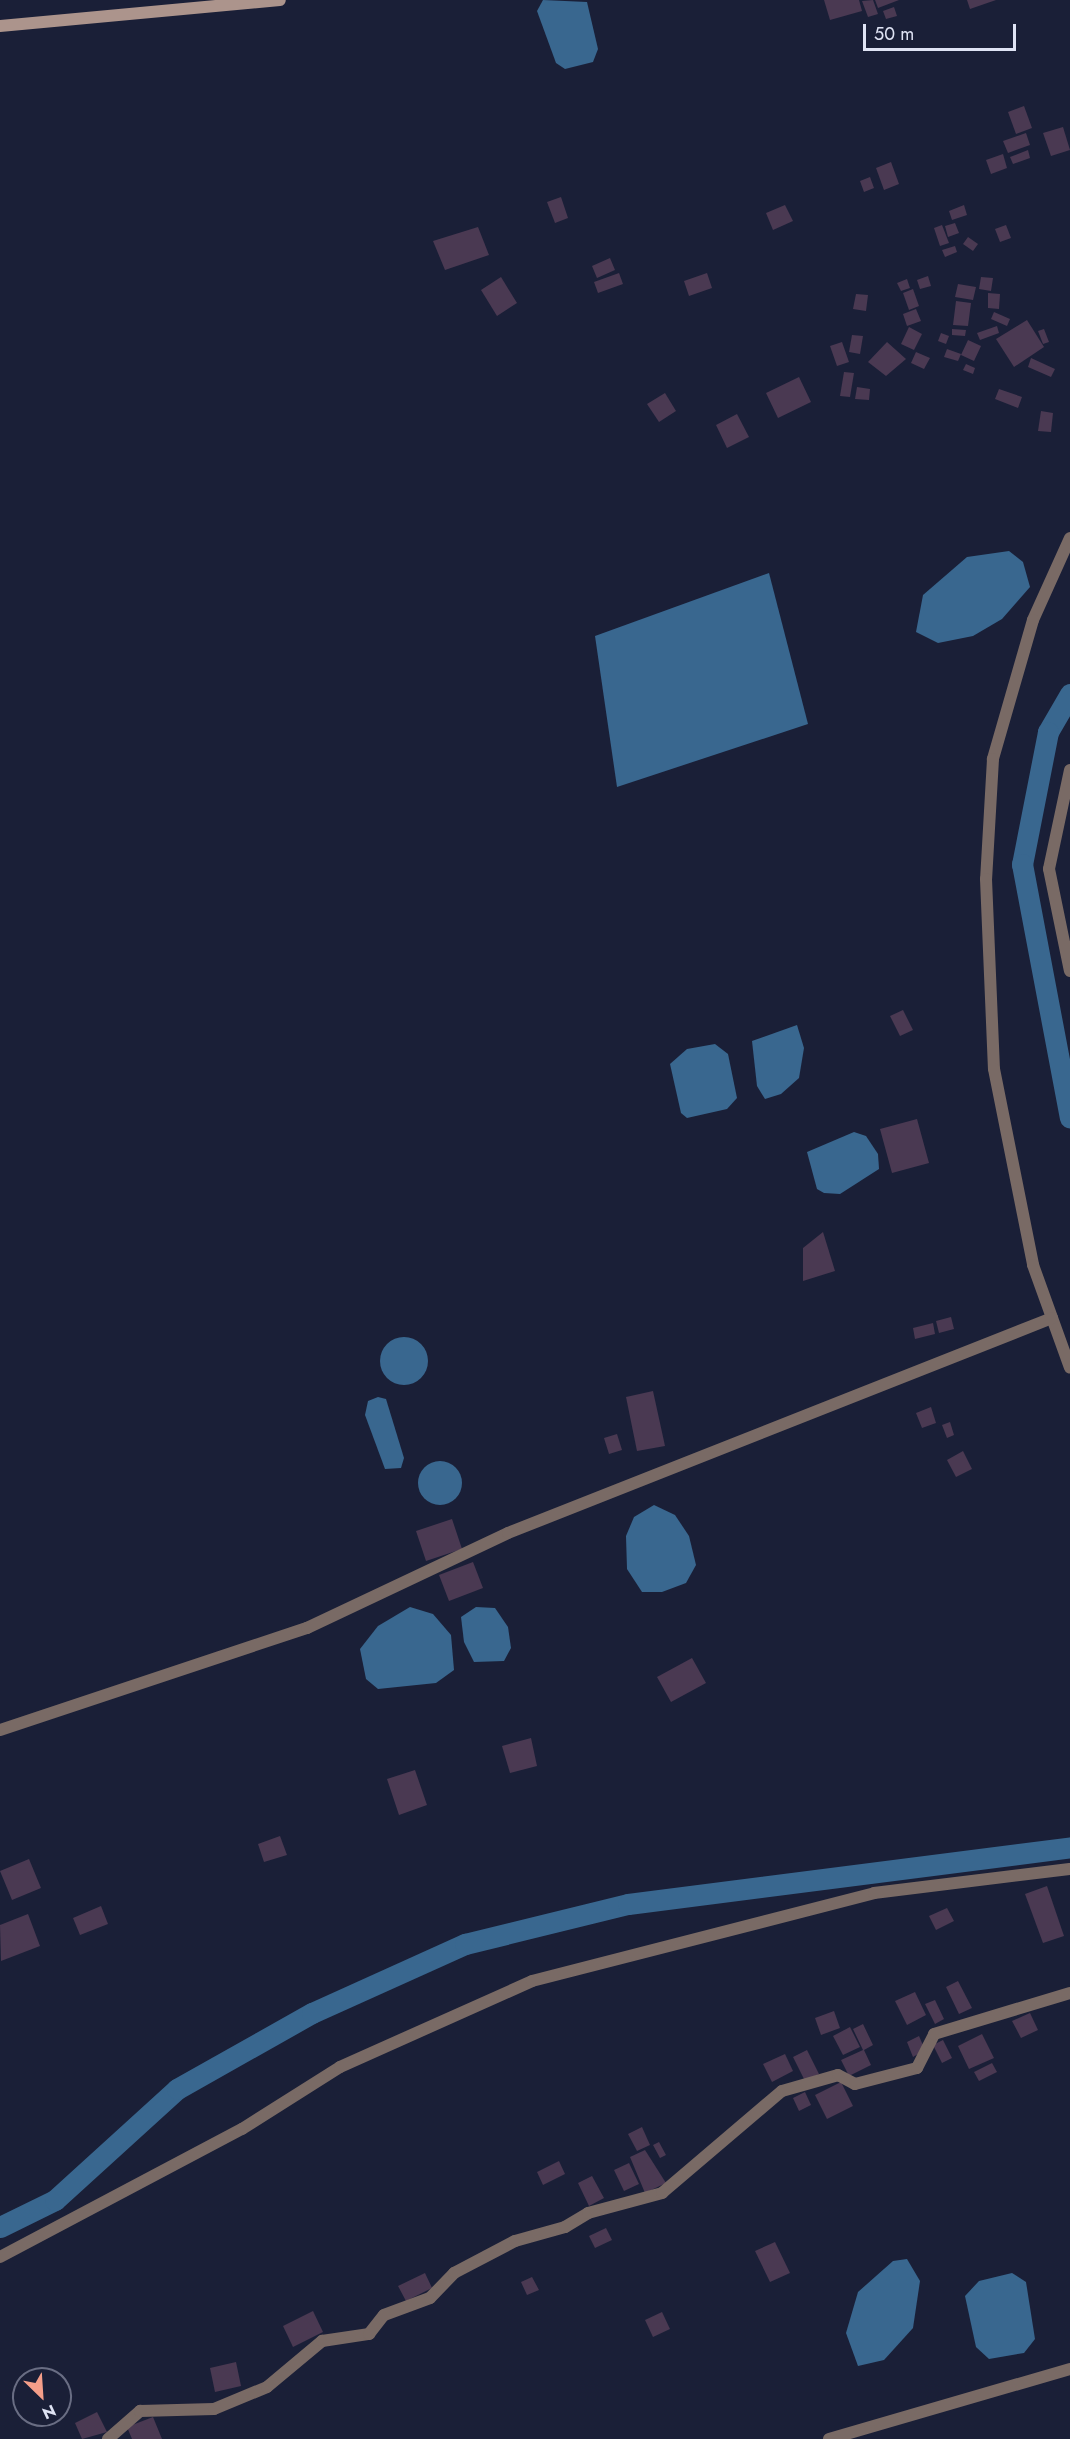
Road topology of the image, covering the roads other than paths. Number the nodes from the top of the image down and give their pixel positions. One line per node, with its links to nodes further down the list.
1 (280, 0): 2 (main road)
2 (0, 26)
3 (1070, 538): 6 (street)
4 (1070, 770): 5 (street)
5 (1070, 971)
6 (1052, 1318): 7 (street); 8 (street)
7 (1070, 1368)
8 (0, 1730)
9 (1070, 1869): 11 (street)
10 (1070, 1993): 13 (street)
11 (0, 2257)
12 (1070, 2369): 14 (street)
13 (108, 2439)
14 (829, 2439)

